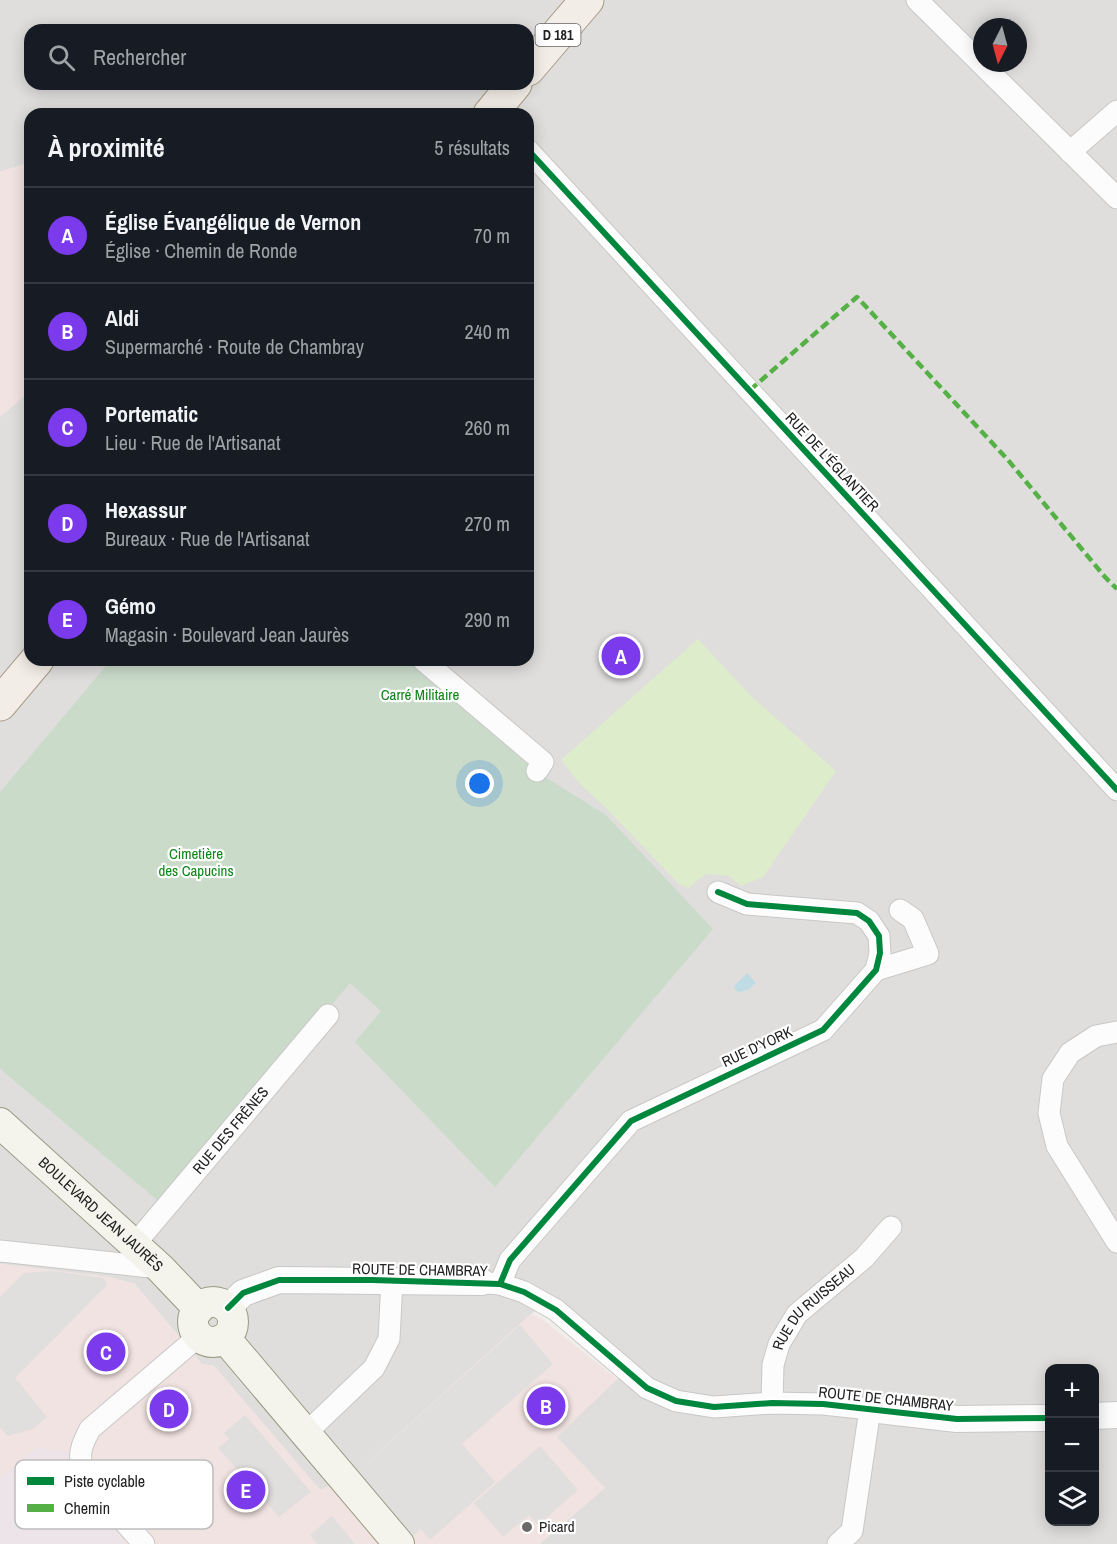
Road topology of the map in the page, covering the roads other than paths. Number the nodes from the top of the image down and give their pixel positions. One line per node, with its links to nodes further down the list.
1 (587, 0): 3 (main road, D 181)
2 (917, 0): 7 (street)
3 (534, 62)
4 (510, 90): 5 (main road)
5 (496, 108)
6 (1117, 111): 7 (street)
7 (1070, 152): 9 (street)
8 (534, 157): 14 (street, RUE DE L'ÉGLANTIER)
9 (1117, 198)
10 (32, 666): 12 (main road)
11 (430, 666): 13 (street)
12 (0, 704)
13 (537, 771)
14 (1117, 790)
15 (718, 892): 17 (street)
16 (900, 910): 17 (street)
17 (876, 970): 27 (street, RUE D'YORK)
18 (328, 1015): 23 (street, RUE DES FRÊNES)
19 (1117, 1032): 22 (street)
20 (0, 1123): 23 (main road, BOULEVARD JEAN JAURÈS)
21 (891, 1227): 29 (street, RUE DU RUISSEAU)
22 (1117, 1242)
23 (134, 1245): 25 (main road, BOULEVARD JEAN JAURÈS)
24 (0, 1251): 25 (street)
25 (160, 1268): 28 (main road, BOULEVARD JEAN JAURÈS)
26 (392, 1280): 27 (street, ROUTE DE CHAMBRAY); 28 (street, ROUTE DE CHAMBRAY); 34 (street)
27 (491, 1283): 29 (street, ROUTE DE CHAMBRAY)
28 (213, 1323): 34 (main road, BOULEVARD JEAN JAURÈS); 35 (street)
29 (772, 1403): 30 (street, ROUTE DE CHAMBRAY)
30 (870, 1409): 33 (street, ROUTE DE CHAMBRAY); 37 (street)
31 (1117, 1414): 32 (street)
32 (1099, 1416)
33 (1045, 1418)
34 (305, 1434): 39 (main road, BOULEVARD JEAN JAURÈS)
35 (81, 1460)
36 (131, 1529): 38 (street)
37 (848, 1540)
38 (144, 1544)
39 (399, 1544)

